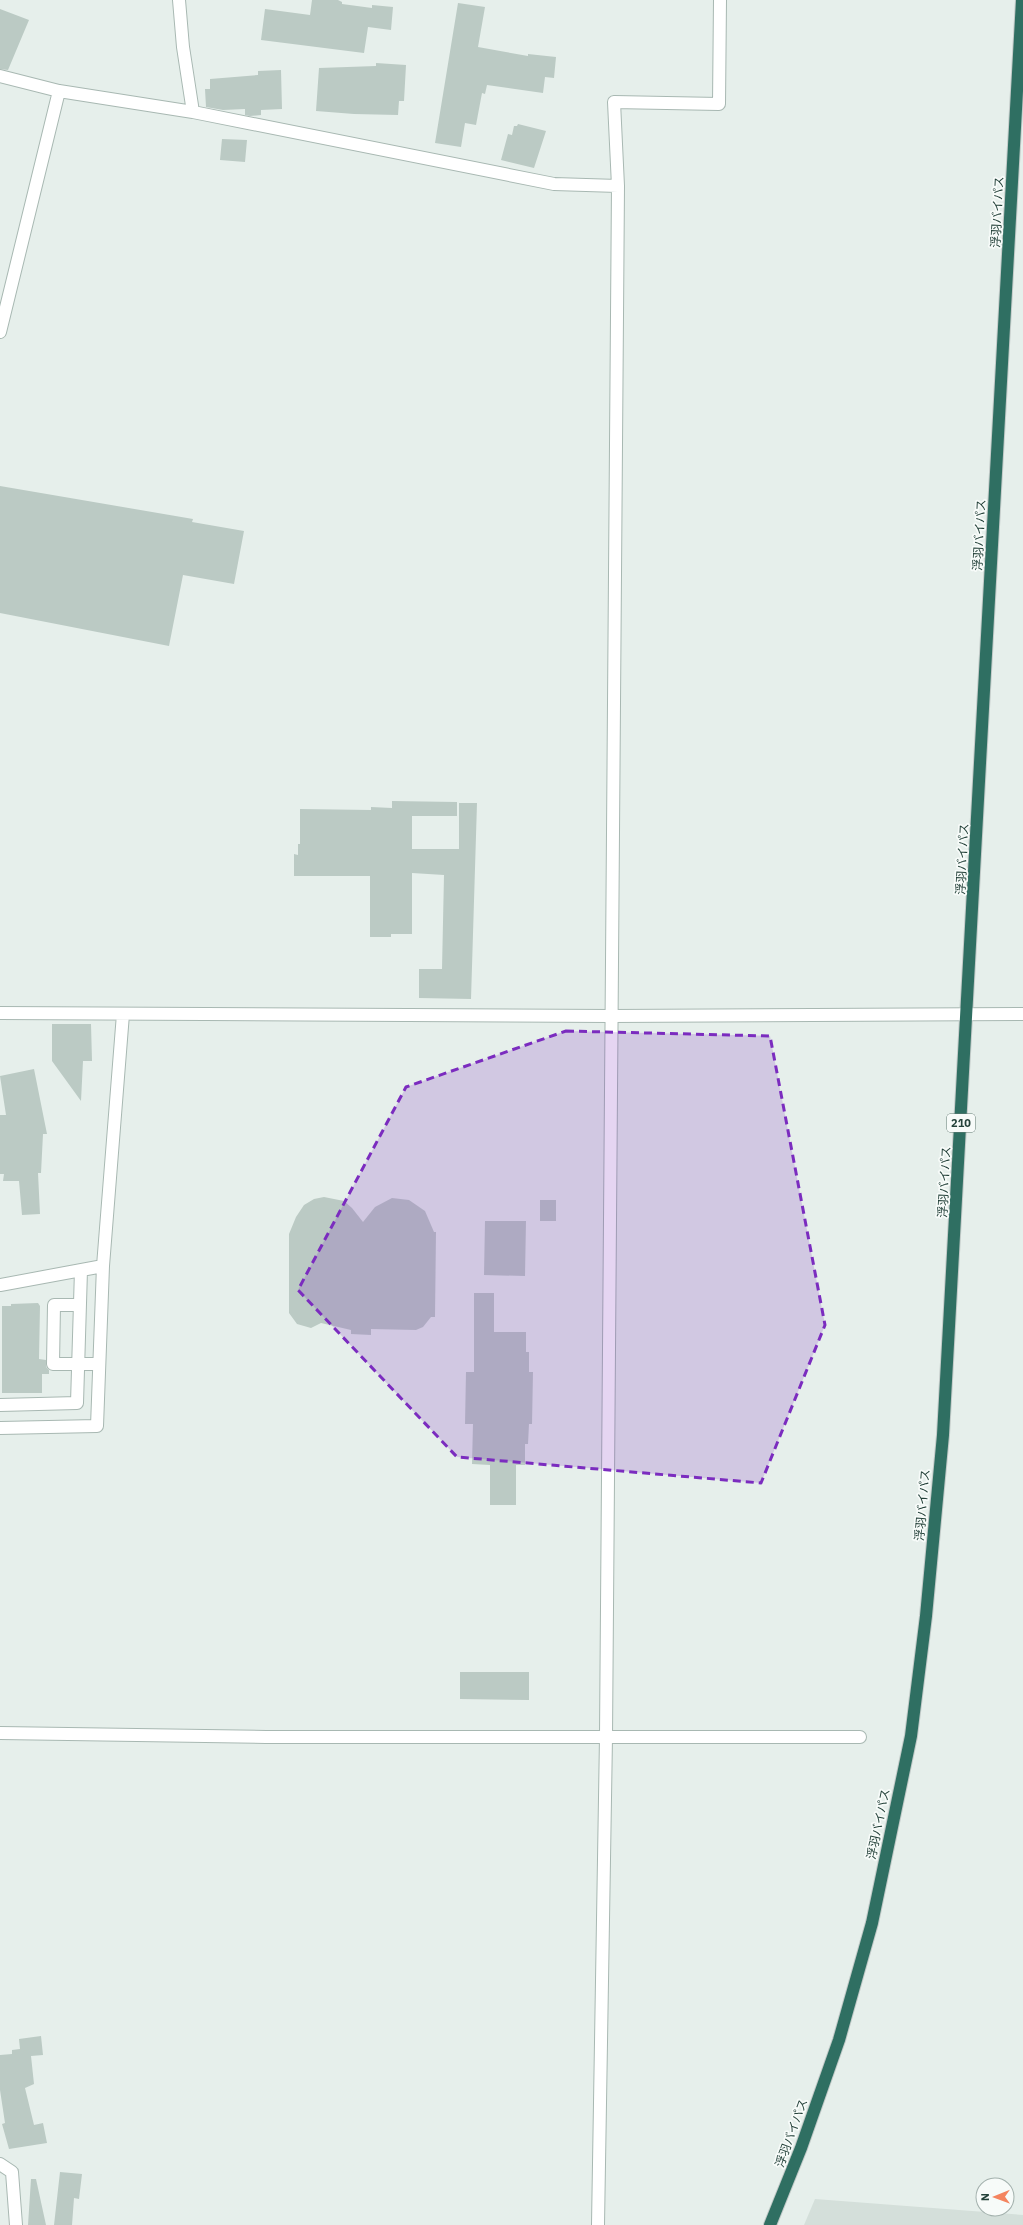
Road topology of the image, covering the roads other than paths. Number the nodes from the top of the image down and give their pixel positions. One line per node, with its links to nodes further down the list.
1 (179, 0): 6 (street)
2 (720, 0): 7 (street)
3 (1022, 0): 11 (highway, 浮羽バイパス / 210)
4 (0, 76): 5 (street)
5 (59, 90): 6 (street); 8 (street)
6 (192, 112): 7 (street)
7 (618, 186): 13 (street)
8 (0, 332)
9 (0, 1013): 10 (street)
10 (123, 1014): 13 (street); 14 (street)
11 (968, 1014): 12 (street); 13 (street); 28 (highway, 浮羽バイパス / 210)
12 (1023, 1014)
13 (610, 1016): 23 (street)
14 (103, 1266): 15 (street); 19 (street)
15 (81, 1270): 16 (street); 17 (street)
16 (0, 1286)
17 (80, 1305): 18 (street); 18 (street)
18 (78, 1364): 19 (street); 20 (street)
19 (99, 1364): 21 (street)
20 (0, 1405)
21 (0, 1428)
22 (0, 1733): 23 (street)
23 (606, 1737): 24 (street); 27 (street)
24 (860, 1737)
25 (0, 2164): 26 (street)
26 (16, 2225)
27 (598, 2225)
28 (770, 2225)

